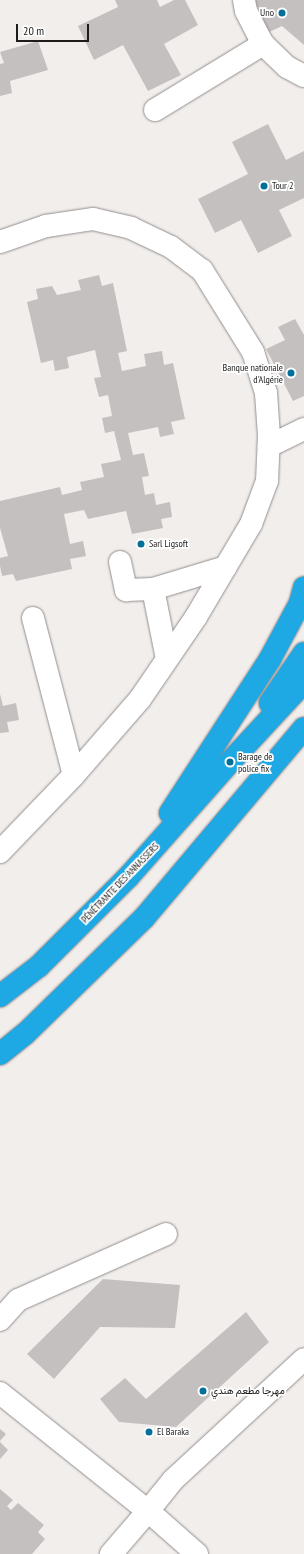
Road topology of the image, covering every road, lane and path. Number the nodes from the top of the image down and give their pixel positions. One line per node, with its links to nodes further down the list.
1 (244, 0): 2 (street)
2 (263, 44): 3 (street); 4 (street)
3 (304, 76)
4 (155, 110)
5 (0, 242): 7 (street)
6 (304, 429): 7 (street)
7 (269, 446): 9 (street)
8 (120, 562): 11 (street)
9 (226, 567): 11 (street); 14 (street)
10 (304, 588): 22 (highway)
11 (153, 589): 14 (street)
12 (33, 618): 20 (street)
13 (304, 653): 19 (highway)
14 (167, 659): 20 (street)
15 (304, 682): 19 (highway)
16 (304, 728): 18 (highway)
17 (304, 742): 18 (highway)
18 (279, 757): 24 (highway)
19 (230, 762): 22 (highway, PÉNÉTRANTE DES ANNASSERS)
20 (74, 775): 21 (street)
21 (0, 852)
22 (130, 876): 23 (highway, PÉNÉTRANTE DES ANNASSERS)
23 (0, 996)
24 (0, 1054)
25 (166, 1234): 26 (street)
26 (0, 1320)
27 (304, 1358): 29 (street)
28 (0, 1394): 29 (street)
29 (148, 1511): 30 (street); 31 (street)
30 (111, 1554)
31 (196, 1554)

